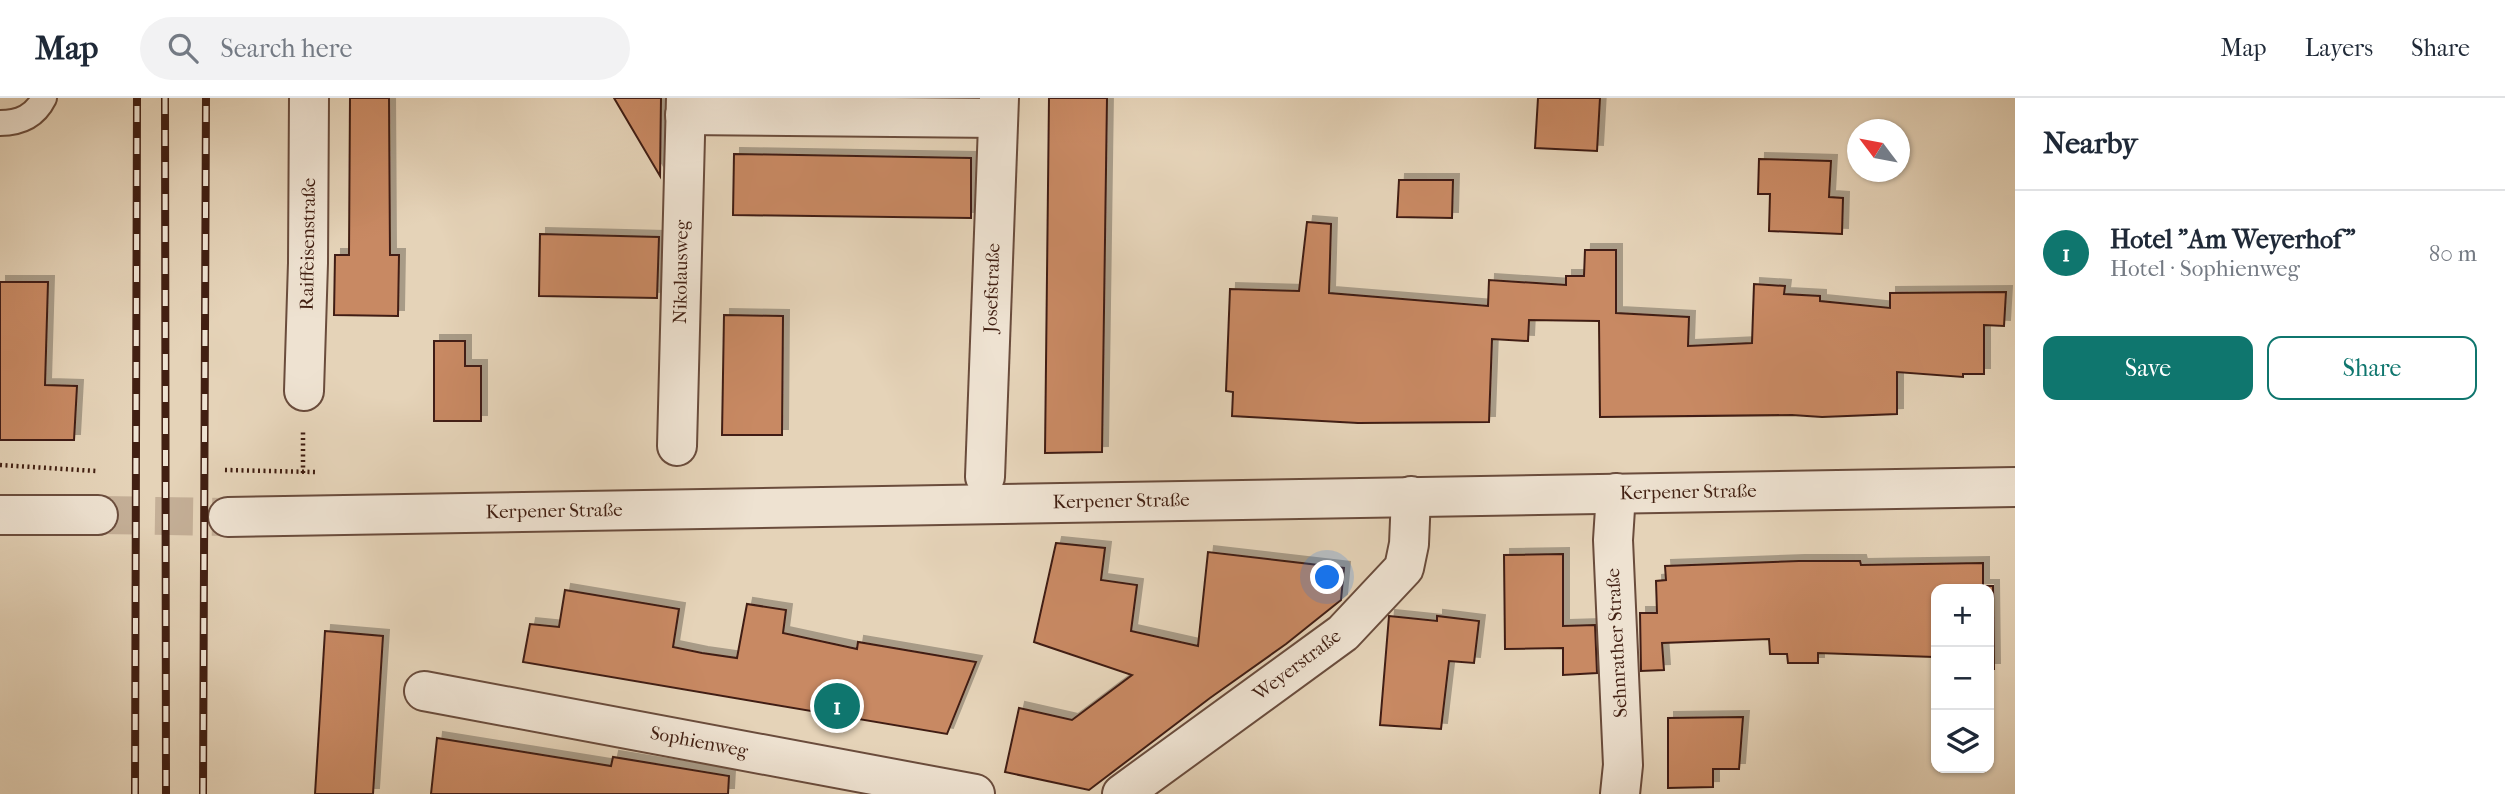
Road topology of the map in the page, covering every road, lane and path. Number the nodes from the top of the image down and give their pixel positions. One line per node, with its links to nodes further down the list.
1 (44, 98): 5 (lane)
2 (309, 98): 6 (street, Raiffeisenstraße)
3 (685, 106): 4 (street); 7 (street, Nikolausweg)
4 (998, 108): 12 (street, Josefstraße)
5 (0, 123)
6 (304, 391)
7 (677, 446)
8 (0, 466): 9 (path)
9 (96, 471)
10 (225, 471): 11 (path)
11 (304, 471)
12 (985, 477)
13 (2015, 487): 14 (street, Kerpener Straße)
14 (1616, 493): 15 (street, Kerpener Straße); 22 (street, Sehnrather Straße)
15 (1412, 496): 18 (street, Kerpener Straße); 21 (street, Weyerstraße)
16 (0, 515): 17 (street)
17 (98, 515)
18 (228, 517)
19 (424, 691): 20 (street, Sophienweg)
20 (975, 794)
21 (1122, 794)
22 (1620, 794)

